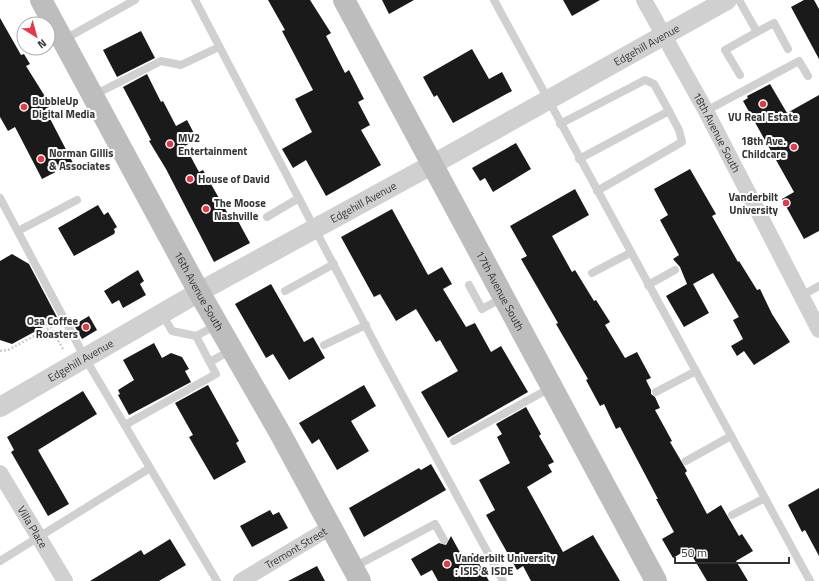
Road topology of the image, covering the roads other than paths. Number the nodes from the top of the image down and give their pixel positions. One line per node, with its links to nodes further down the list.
1 (41, 0): 11 (main road, 16th Avenue South)
2 (135, 0): 11 (lane)
3 (195, 0): 12 (lane)
4 (344, 0): 22 (main road, 17th Avenue South)
5 (494, 0): 17 (lane)
6 (644, 0): 10 (street, 18th Avenue South)
7 (727, 0): 10 (street, Edgehill Avenue)
8 (740, 0): 9 (lane)
9 (757, 32): 13 (lane); 14 (lane)
10 (663, 35): 17 (street, Edgehill Avenue); 19 (street, 18th Avenue South)
11 (62, 40): 16 (main road, 16th Avenue South)
12 (219, 47): 16 (lane); 24 (lane)
13 (788, 49)
14 (740, 75)
15 (808, 76): 19 (lane)
16 (92, 96): 38 (main road, 16th Avenue South)
17 (548, 100): 20 (lane); 22 (street, Edgehill Avenue)
18 (669, 111): 20 (lane); 21 (lane); 23 (lane)
19 (706, 111): 39 (street, 18th Avenue South)
20 (560, 124): 21 (lane)
21 (580, 159): 23 (lane)
22 (434, 164): 28 (street, Edgehill Avenue); 40 (main road, 17th Avenue South)
23 (597, 191): 30 (lane)
24 (299, 198): 27 (lane); 28 (lane)
25 (77, 200): 29 (lane)
26 (1, 201): 29 (lane)
27 (267, 216)
28 (316, 228): 31 (lane); 38 (street, Edgehill Avenue)
29 (18, 231): 48 (lane)
30 (630, 253): 33 (lane); 35 (lane)
31 (334, 264): 37 (lane); 43 (lane)
32 (675, 270): 35 (lane)
33 (592, 274)
34 (469, 285): 40 (lane)
35 (648, 285): 50 (lane)
36 (819, 286): 39 (lane)
37 (286, 291)
38 (199, 292): 41 (street, Edgehill Avenue); 42 (main road, 16th Avenue South)
39 (801, 296): 44 (street, 18th Avenue South)
40 (504, 297): 51 (main road, 17th Avenue South)
41 (162, 313): 45 (lane); 48 (street, Edgehill Avenue)
42 (217, 324): 45 (lane); 47 (main road, 16th Avenue South)
43 (366, 325): 46 (lane); 70 (lane)
44 (819, 330)
45 (196, 336): 49 (lane)
46 (324, 345)
47 (232, 350): 49 (lane); 62 (main road, 16th Avenue South)
48 (85, 358): 53 (street, Edgehill Avenue); 54 (lane)
49 (210, 362): 54 (lane)
50 (696, 372): 52 (lane); 55 (lane)
51 (552, 387): 56 (lane); 71 (main road, 17th Avenue South)
52 (656, 392)
53 (0, 407)
54 (125, 425): 58 (lane)
55 (731, 436): 57 (lane); 60 (lane)
56 (454, 441)
57 (686, 461)
58 (150, 468): 63 (lane); 68 (lane)
59 (0, 473): 63 (street, Villa Place)
60 (765, 498): 61 (lane); 72 (lane)
61 (732, 516)
62 (331, 527): 66 (main road, 16th Avenue South); 69 (street, Tremont Street)
63 (39, 538): 65 (lane); 67 (street, Villa Place)
64 (444, 540): 66 (lane)
65 (0, 561)
66 (357, 574)
67 (65, 581)
68 (217, 581)
69 (241, 581)
70 (503, 581)
71 (656, 581)
72 (810, 581)

